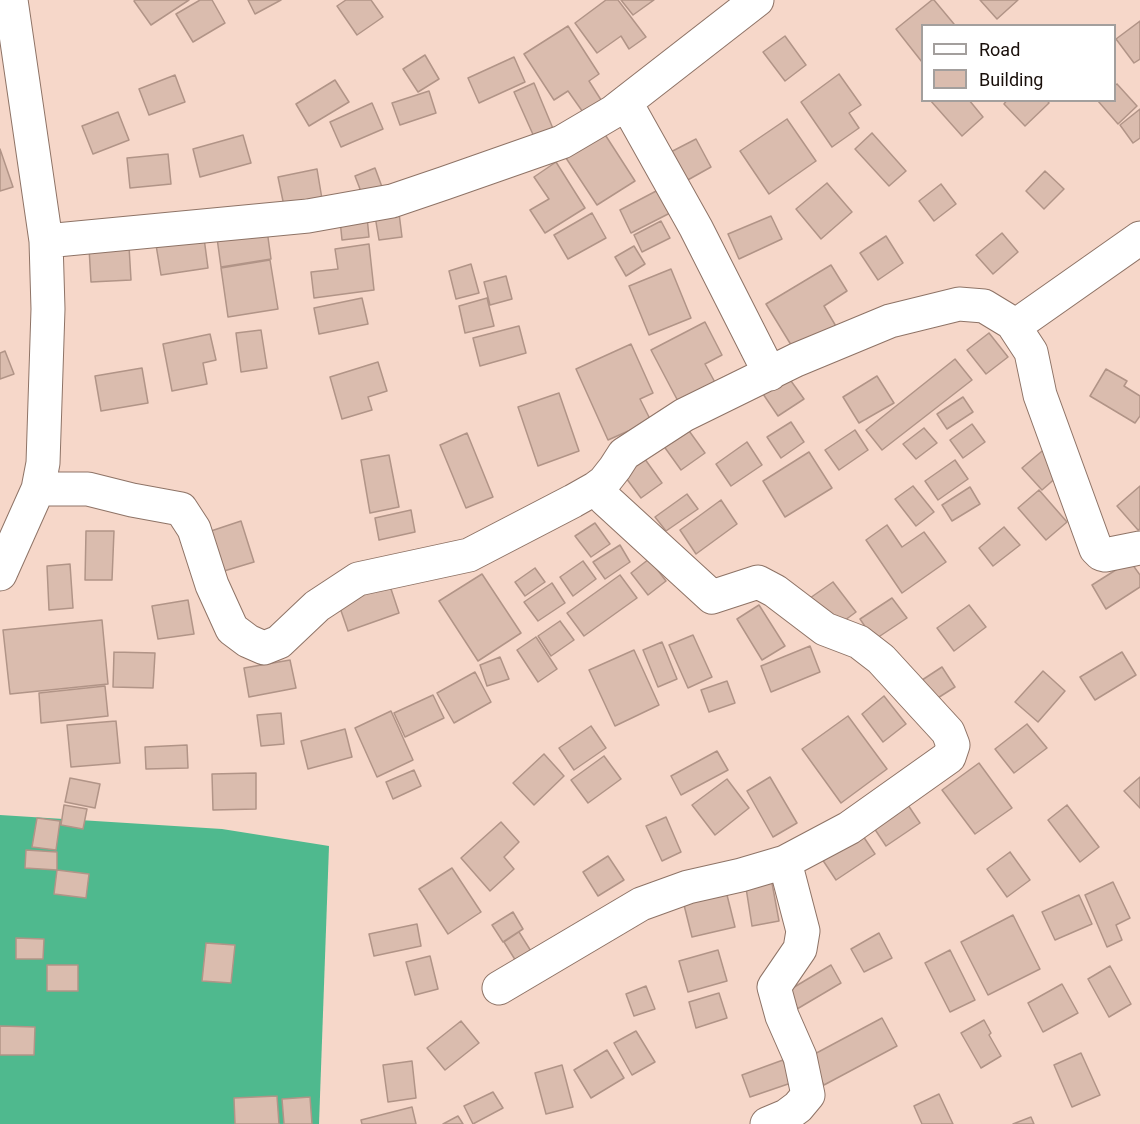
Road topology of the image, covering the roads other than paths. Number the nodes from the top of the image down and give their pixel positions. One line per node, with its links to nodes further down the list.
1 (11, 0): 4 (street)
2 (757, 0): 5 (street)
3 (0, 74): 4 (street)
4 (26, 102): 7 (street)
5 (626, 104): 7 (street); 9 (street)
6 (1140, 238): 8 (street)
7 (46, 241): 11 (street)
8 (1015, 326): 9 (street); 12 (street)
9 (770, 374): 10 (street)
10 (596, 488): 11 (street); 14 (street)
11 (38, 489): 13 (street)
12 (1140, 548)
13 (1, 571)
14 (785, 862): 15 (street); 16 (street)
15 (499, 988)
16 (767, 1124)

